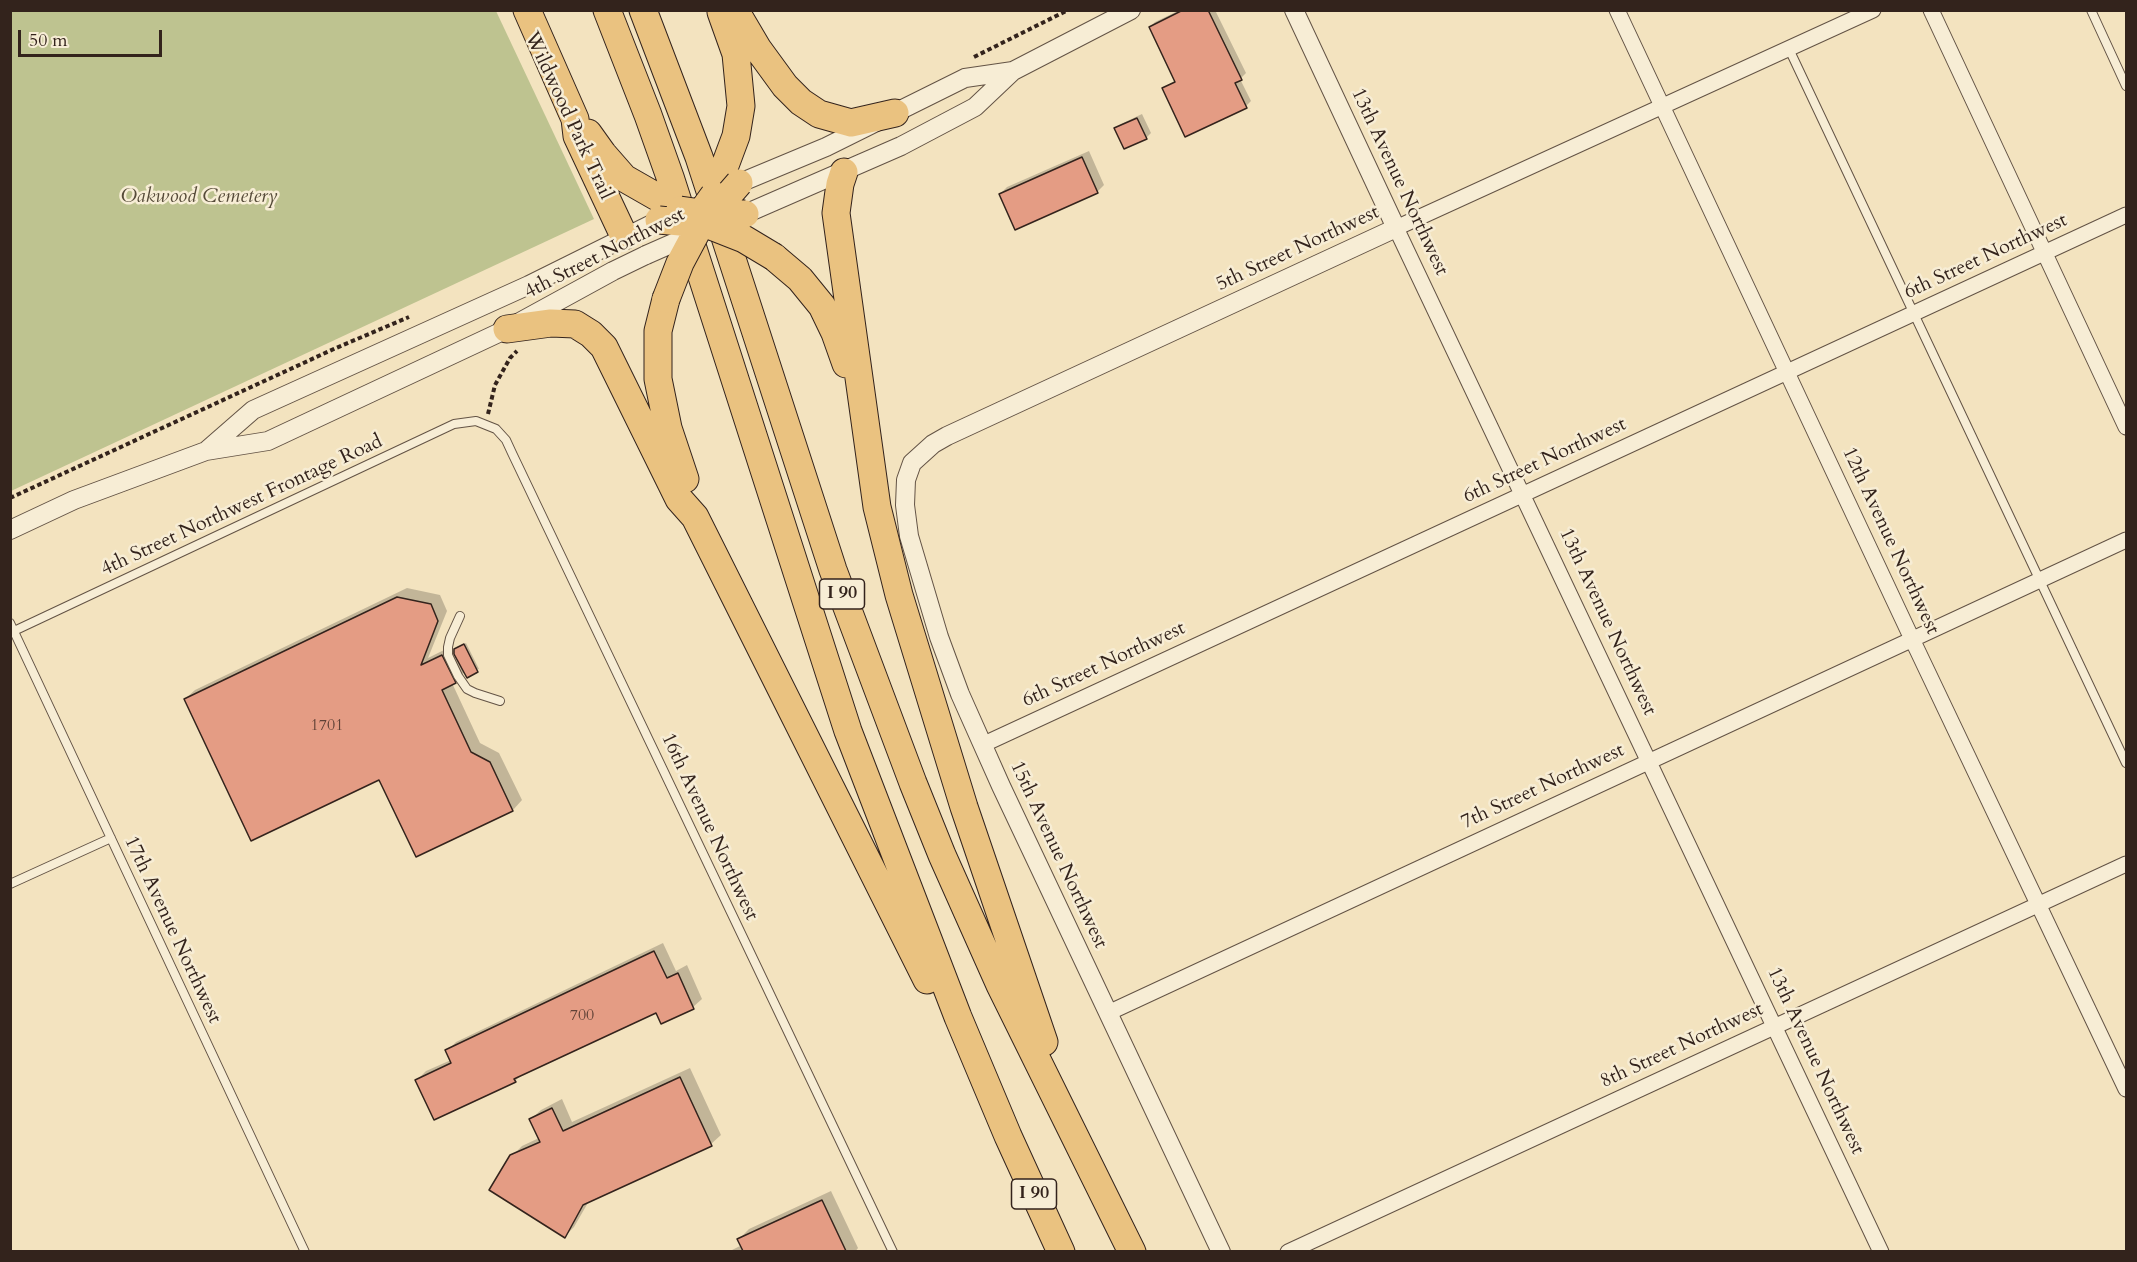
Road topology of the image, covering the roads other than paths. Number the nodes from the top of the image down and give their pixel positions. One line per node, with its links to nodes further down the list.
1 (527, 10): 17 (highway)
2 (607, 10): 53 (highway, I 90)
3 (643, 10): 54 (highway, I 90)
4 (721, 10): 22 (highway)
5 (735, 10): 16 (highway)
6 (1131, 10): 13 (street)
7 (1294, 10): 23 (street, 13th Avenue Northwest)
8 (1617, 10): 15 (street, 12th Avenue Northwest)
9 (1873, 10): 12 (street, 5th Street Northwest)
10 (1931, 10): 25 (street)
11 (2091, 10): 14 (lane)
12 (1789, 49): 15 (street, 5th Street Northwest); 26 (lane)
13 (1013, 71): 16 (street); 18 (street)
14 (2127, 86)
15 (1662, 106): 23 (street, 5th Street Northwest); 28 (street, 12th Avenue Northwest)
16 (895, 113): 19 (street)
17 (575, 119): 22 (highway); 22 (highway)
18 (844, 172): 20 (street); 31 (highway)
19 (749, 179): 22 (highway, bridge)
20 (745, 213): 22 (highway, bridge)
21 (2127, 215): 25 (street, 6th Street Northwest)
22 (684, 220): 24 (highway, bridge); 31 (highway, bridge); 32 (street, 4th Street Northwest); 35 (highway, bridge)
23 (1396, 228): 33 (street, 5th Street Northwest); 34 (street, 13th Avenue Northwest)
24 (656, 251): 27 (street, 4th Street Northwest)
25 (2044, 254): 26 (street, 6th Street Northwest); 30 (street)
26 (1915, 313): 28 (street, 6th Street Northwest); 38 (lane)
27 (507, 329): 32 (street, 4th Street Northwest); 35 (highway)
28 (1787, 372): 34 (street, 6th Street Northwest); 41 (street, 12th Avenue Northwest)
29 (486, 423): 40 (lane, 4th Street Northwest Frontage Road); 56 (lane, 16th Avenue Northwest)
30 (2127, 427)
31 (868, 447): 54 (highway)
32 (206, 451): 36 (street, 4th Street Northwest)
33 (912, 464): 43 (street, 15th Avenue Northwest)
34 (1522, 496): 43 (street, 6th Street Northwest); 44 (street, 13th Avenue Northwest)
35 (695, 517): 53 (highway)
36 (10, 530)
37 (2127, 540): 38 (street, 7th Street Northwest)
38 (2039, 581): 41 (street, 7th Street Northwest); 45 (lane)
39 (460, 616): 42 (lane)
40 (12, 627): 46 (lane, 17th Avenue Northwest)
41 (1912, 639): 44 (street, 7th Street Northwest); 49 (street, 12th Avenue Northwest)
42 (500, 701)
43 (982, 745): 50 (street, 15th Avenue Northwest)
44 (1648, 761): 50 (street, 7th Street Northwest); 51 (street, 13th Avenue Northwest)
45 (2127, 762)
46 (111, 838): 48 (lane); 55 (lane, 17th Avenue Northwest)
47 (2127, 864): 49 (street, 8th Street Northwest)
48 (10, 884)
49 (2039, 905): 51 (street, 8th Street Northwest); 52 (street, 12th Avenue Northwest)
50 (1108, 1013): 59 (street, 15th Avenue Northwest)
51 (1774, 1026): 60 (street, 8th Street Northwest); 61 (street, 13th Avenue Northwest)
52 (2127, 1089)
53 (1008, 1136): 57 (highway, I 90)
54 (1086, 1159): 58 (highway, I 90)
55 (305, 1251)
56 (893, 1251)
57 (1061, 1251)
58 (1132, 1251)
59 (1221, 1251)
60 (1288, 1251)
61 (1881, 1251)

